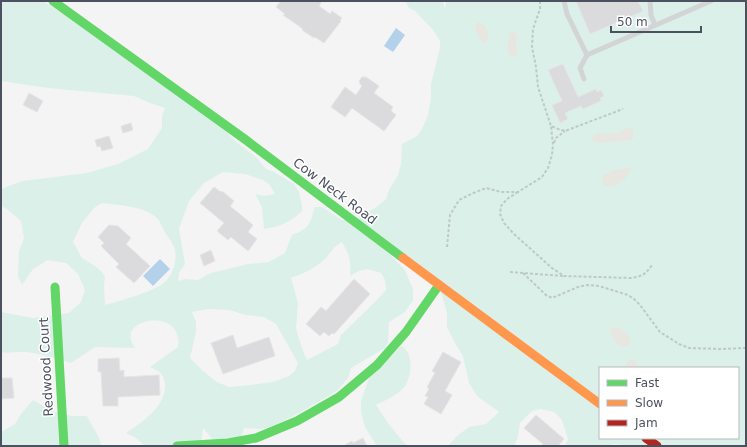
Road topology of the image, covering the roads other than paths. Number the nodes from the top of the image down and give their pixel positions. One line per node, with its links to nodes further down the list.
1 (53, 1): 8 (main road, Cow Neck Road)
2 (564, 1): 6 (lane)
3 (650, 1): 5 (lane)
4 (711, 1): 5 (lane)
5 (655, 25): 6 (lane)
6 (587, 55): 7 (lane)
7 (584, 78)
8 (440, 285): 10 (main road, Cow Neck Road); 13 (main road)
9 (55, 287): 12 (main road, Redwood Court)
10 (599, 403)
11 (647, 439): 14 (main road)
12 (64, 446)
13 (176, 446)
14 (657, 446)

